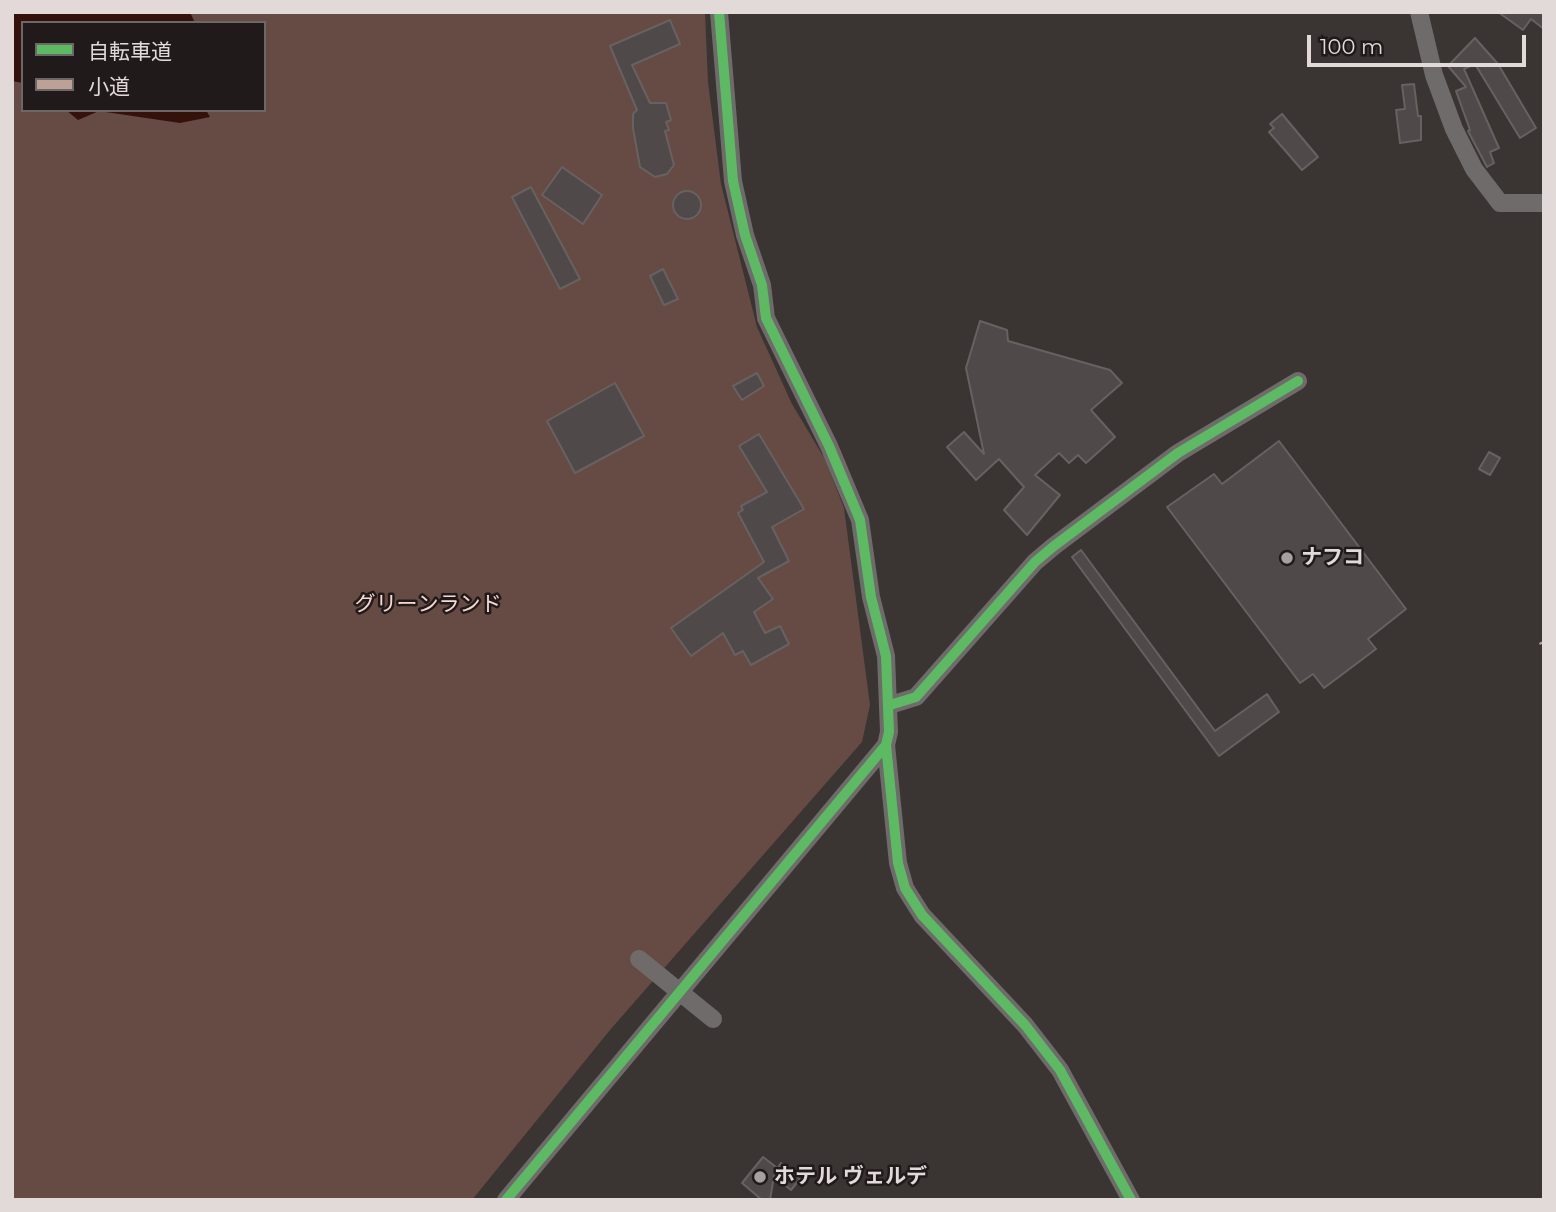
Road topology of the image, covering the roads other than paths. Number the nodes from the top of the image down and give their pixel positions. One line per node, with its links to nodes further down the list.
1 (719, 12): 5 (street)
2 (1419, 12): 3 (street)
3 (1544, 203)
4 (1297, 381): 5 (street)
5 (890, 705): 6 (street)
6 (886, 745): 9 (street); 10 (street)
7 (639, 958): 8 (street, bridge)
8 (713, 1019)
9 (506, 1200)
10 (1131, 1200)

